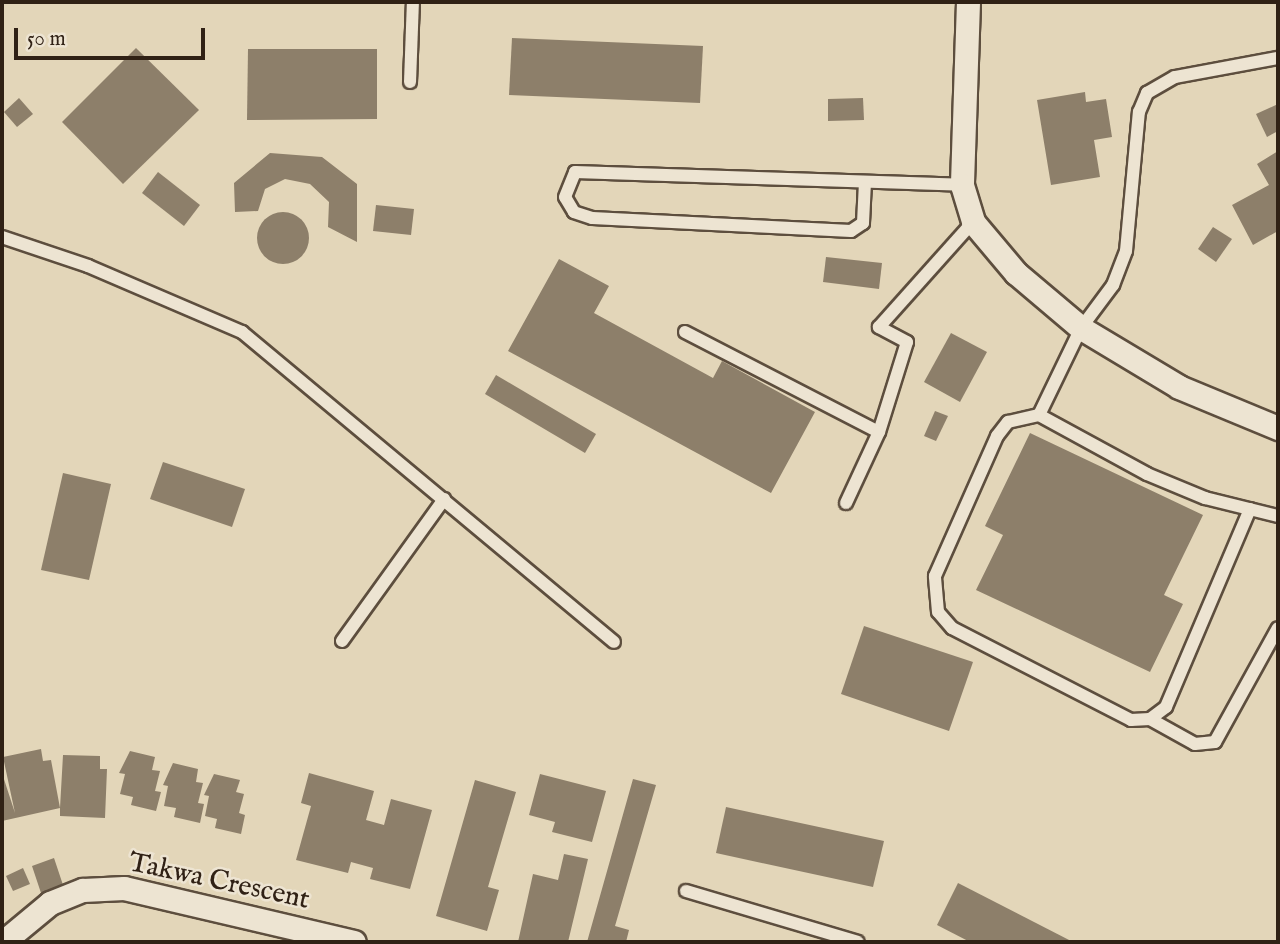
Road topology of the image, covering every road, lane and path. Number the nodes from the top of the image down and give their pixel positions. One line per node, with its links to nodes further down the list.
1 (413, 2): 4 (lane)
2 (968, 2): 6 (street)
3 (1278, 58): 9 (lane)
4 (410, 82)
5 (865, 182): 5 (lane); 6 (lane)
6 (962, 185): 7 (street)
7 (973, 222): 9 (street); 13 (lane)
8 (2, 237): 14 (lane)
9 (1081, 328): 11 (lane); 12 (street)
10 (685, 332): 13 (lane)
11 (1039, 415): 16 (lane); 21 (lane)
12 (1278, 428)
13 (879, 432): 15 (lane)
14 (444, 499): 19 (lane); 20 (lane)
15 (846, 503)
16 (1250, 509): 17 (lane); 21 (lane)
17 (1278, 516)
18 (1278, 628): 21 (lane)
19 (341, 641)
20 (614, 642)
21 (1150, 719)
22 (685, 891): 25 (lane)
23 (3, 942): 24 (street, Takwa Crescent)
24 (354, 942)
25 (858, 942)

